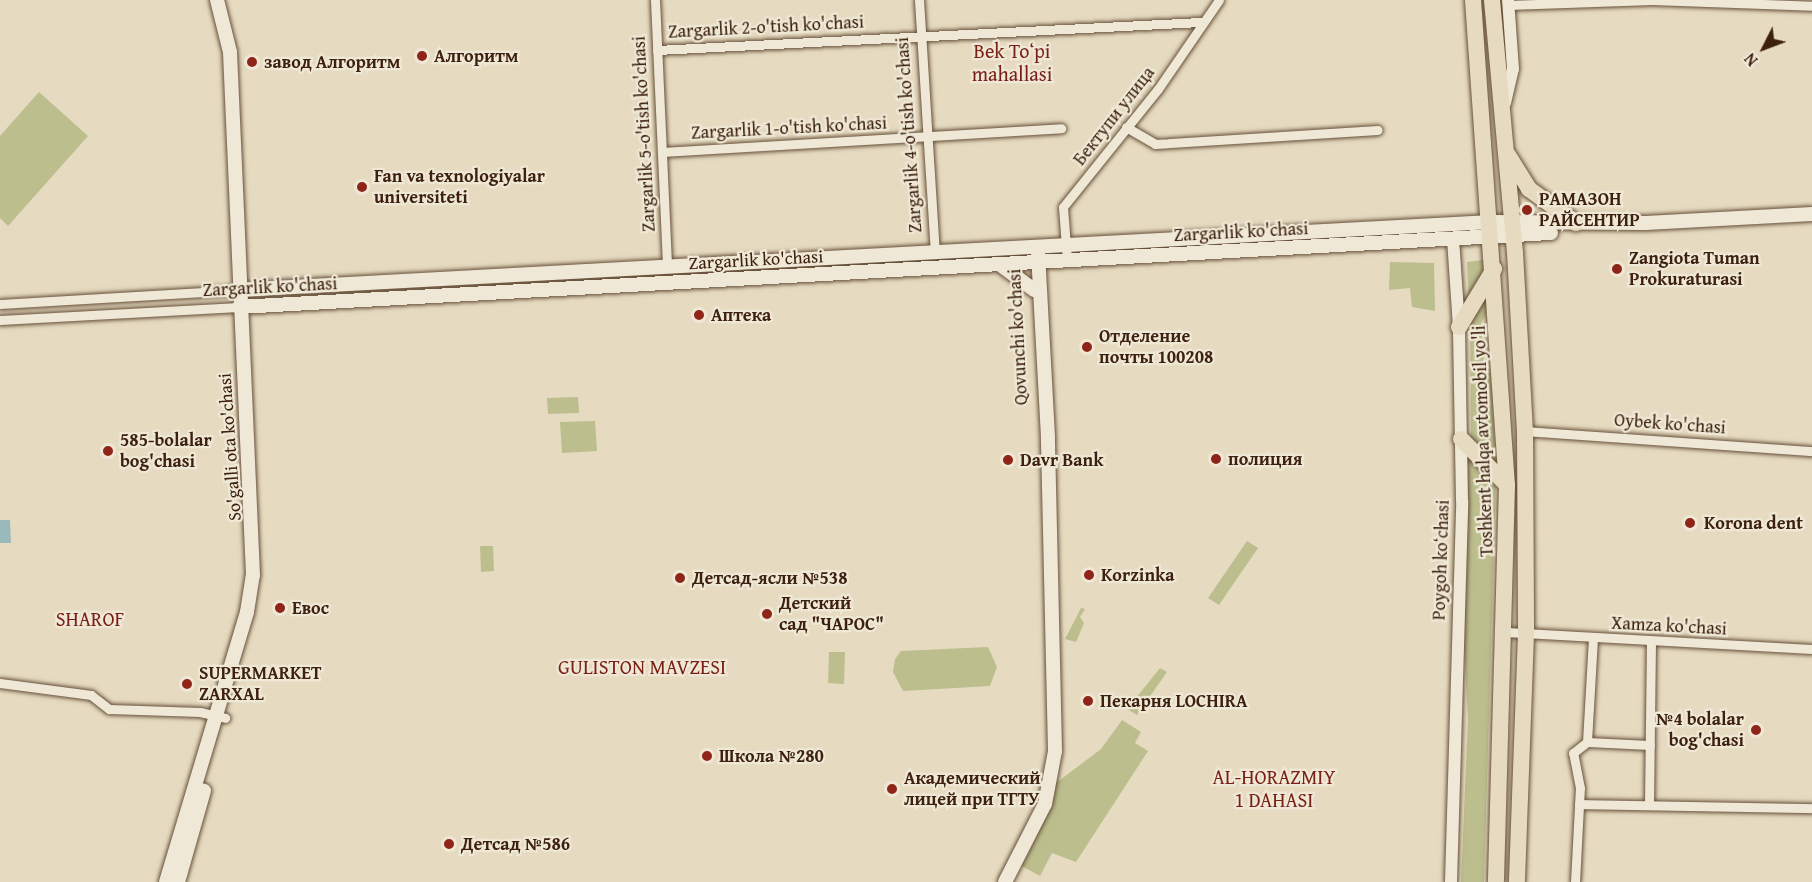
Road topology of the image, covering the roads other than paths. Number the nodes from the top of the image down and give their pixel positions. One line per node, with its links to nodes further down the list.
1 (217, 0): 39 (main road, So'galli ota ko'chasi)
2 (226, 0): 39 (main road, So'galli ota ko'chasi)
3 (655, 0): 11 (street, Zargarlik 5-o'tish ko'chasi)
4 (919, 0): 10 (street, Zargarlik 4-o'tish ko'chasi)
5 (1219, 0): 9 (street, Бектупи улица)
6 (1473, 0): 13 (highway, Toshkent halqa avtomobil yo'li)
7 (1503, 2): 8 (street); 12 (highway); 14 (street)
8 (1812, 6)
9 (1201, 22): 10 (street, Zargarlik 2-o'tish ko'chasi); 15 (street, Бектупи улица)
10 (921, 35): 11 (street, Zargarlik 2-o'tish ko'chasi); 18 (street, Zargarlik 4-o'tish ko'chasi)
11 (657, 50): 20 (street, Zargarlik 5-o'tish ko'chasi)
12 (1496, 52): 13 (highway); 14 (highway)
13 (1476, 55): 24 (highway, Toshkent halqa avtomobil yo'li)
14 (1501, 119): 19 (highway)
15 (1126, 127): 17 (street); 27 (street, Бектупи улица)
16 (1061, 128): 18 (street, Zargarlik 1-o'tish ko'chasi)
17 (1378, 130)
18 (928, 137): 20 (street, Zargarlik 1-o'tish ko'chasi); 29 (street, Zargarlik 4-o'tish ko'chasi)
19 (1504, 148): 22 (highway); 25 (highway)
20 (662, 152): 33 (street, Zargarlik 5-o'tish ko'chasi)
21 (1812, 214): 23 (main road)
22 (1576, 223): 23 (main road); 25 (main road)
23 (1646, 223): 25 (main road)
24 (1492, 229): 25 (main road, Zargarlik ko'chasi); 26 (main road, Zargarlik ko'chasi); 27 (main road, Zargarlik ko'chasi); 35 (highway, Toshkent halqa avtomobil yo'li)
25 (1512, 229): 47 (highway)
26 (1453, 239): 30 (main road, Zargarlik ko'chasi); 46 (street, Poygoh koʻchasi)
27 (1066, 245): 28 (main road, Zargarlik ko'chasi); 30 (street, Бектупи улица)
28 (1035, 247): 29 (main road, Zargarlik ko'chasi); 31 (main road, Qovunchi ko'chasi)
29 (936, 252): 33 (main road, Zargarlik ko'chasi); 34 (main road, Zargarlik 4-o'tish ko'chasi)
30 (1067, 260): 31 (main road, Zargarlik ko'chasi)
31 (1036, 261): 32 (main road, Zargarlik ko'chasi); 40 (main road, Qovunchi ko'chasi); 66 (main road, Qovunchi ko'chasi)
32 (997, 263): 34 (main road, Zargarlik ko'chasi); 40 (main road)
33 (667, 267): 36 (main road, Zargarlik ko'chasi); 37 (main road)
34 (936, 267): 37 (main road, Zargarlik ko'chasi)
35 (1495, 268): 46 (highway); 50 (highway, Toshkent halqa avtomobil yo'li)
36 (586, 271): 38 (main road); 39 (main road, Zargarlik ko'chasi)
37 (668, 283): 38 (main road, Zargarlik ko'chasi)
38 (588, 288): 43 (main road, Zargarlik ko'chasi)
39 (242, 290): 41 (street, Zargarlik ko'chasi); 43 (main road, So'galli ota ko'chasi)
40 (1034, 290): 65 (main road, Qovunchi ko'chasi)
41 (129, 297): 42 (street, Zargarlik ko'chasi); 44 (street)
42 (0, 304)
43 (243, 307): 44 (street, Zargarlik ko'chasi); 57 (main road, So'galli ota ko'chasi)
44 (130, 313): 45 (street, Zargarlik ko'chasi)
45 (0, 320)
46 (1459, 327): 48 (street, Poygoh koʻchasi)
47 (1525, 431): 49 (street, Oybek ko'chasi); 52 (highway)
48 (1461, 439): 50 (highway); 67 (street, Poygoh koʻchasi)
49 (1812, 451)
50 (1507, 484): 51 (highway, Toshkent halqa avtomobil yo'li)
51 (1506, 632): 52 (street, Xamza ko'chasi); 68 (highway, Toshkent halqa avtomobil yo'li)
52 (1526, 634): 53 (street, Xamza ko'chasi); 69 (highway)
53 (1593, 639): 54 (street, Xamza ko'chasi); 58 (street)
54 (1651, 642): 55 (street, Xamza ko'chasi); 59 (street)
55 (1812, 649)
56 (0, 683): 57 (street)
57 (221, 717): 63 (main road, So'galli ota ko'chasi); 64 (main road, So'galli ota ko'chasi)
58 (1587, 742): 59 (street); 60 (street)
59 (1650, 746): 61 (street)
60 (1579, 804): 61 (street); 70 (street)
61 (1649, 805): 62 (street)
62 (1812, 808)
63 (166, 882)
64 (178, 882)
65 (996, 882)
66 (1005, 882)
67 (1451, 882)
68 (1496, 882)
69 (1517, 882)
70 (1575, 882)

